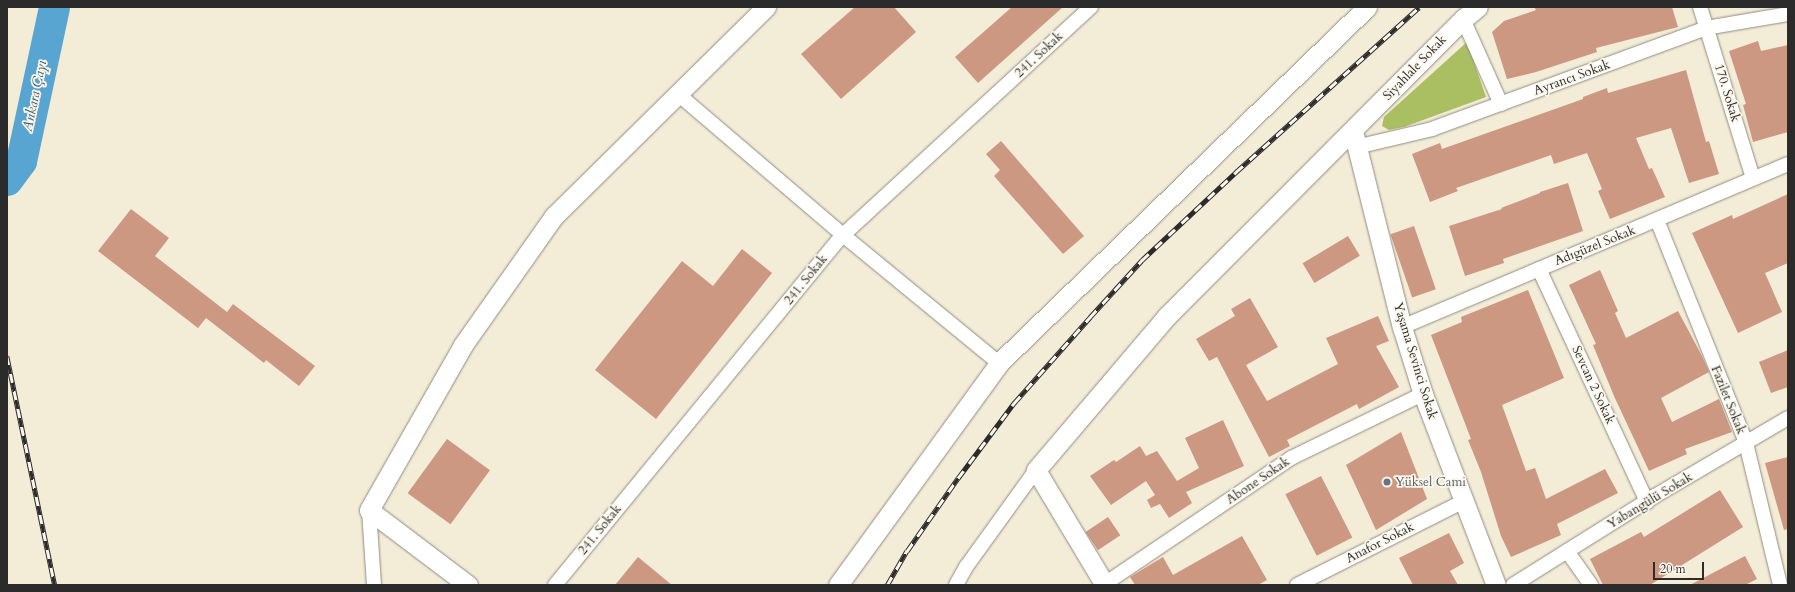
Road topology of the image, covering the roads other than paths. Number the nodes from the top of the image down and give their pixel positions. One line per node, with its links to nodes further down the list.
1 (766, 7): 8 (street)
2 (1091, 7): 14 (street, 241. Sokak)
3 (1367, 7): 17 (street)
4 (1700, 7): 7 (street, 170. Sokak)
5 (1470, 13): 9 (street); 10 (street, Siyahlale Sokak)
6 (1788, 14): 7 (street, Ayrancı Sokak)
7 (1706, 28): 9 (street, Ayrancı Sokak); 12 (street, 170. Sokak)
8 (678, 94): 14 (street); 24 (street)
9 (1501, 104): 10 (street, Ayrancı Sokak)
10 (1355, 139): 16 (street, Yaşama Sevinci Sokak); 21 (street, Siyahlale Sokak)
11 (1788, 164): 12 (street, Adıgüzel Sokak)
12 (1753, 178): 13 (street, Adıgüzel Sokak)
13 (1657, 220): 15 (street, Adıgüzel Sokak); 20 (street, Fazilet Sokak)
14 (843, 235): 17 (street); 28 (street, 241. Sokak)
15 (1539, 269): 16 (street, Adıgüzel Sokak); 23 (street, Sevcan 2 Sokak)
16 (1402, 327): 18 (street, Yaşama Sevinci Sokak)
17 (999, 363): 29 (street)
18 (1423, 394): 22 (street, Yaşama Sevinci Sokak); 31 (street, Abone Sokak)
19 (1788, 418): 20 (street, Yabangülü Sokak)
20 (1746, 443): 23 (street, Yabangülü Sokak); 36 (street, Fazilet Sokak)
21 (1036, 470): 30 (street); 31 (street)
22 (1464, 501): 32 (street, Anafor Sokak); 33 (street, Yaşama Sevinci Sokak)
23 (1647, 502): 25 (street, Yabangülü Sokak)
24 (369, 510): 26 (street); 27 (street)
25 (1567, 551): 34 (street, Yabangülü Sokak); 35 (street)
26 (374, 585)
27 (468, 585)
28 (555, 585)
29 (838, 585)
30 (956, 585)
31 (1104, 585)
32 (1297, 585)
33 (1496, 585)
34 (1513, 585)
35 (1591, 585)
36 (1780, 585)

